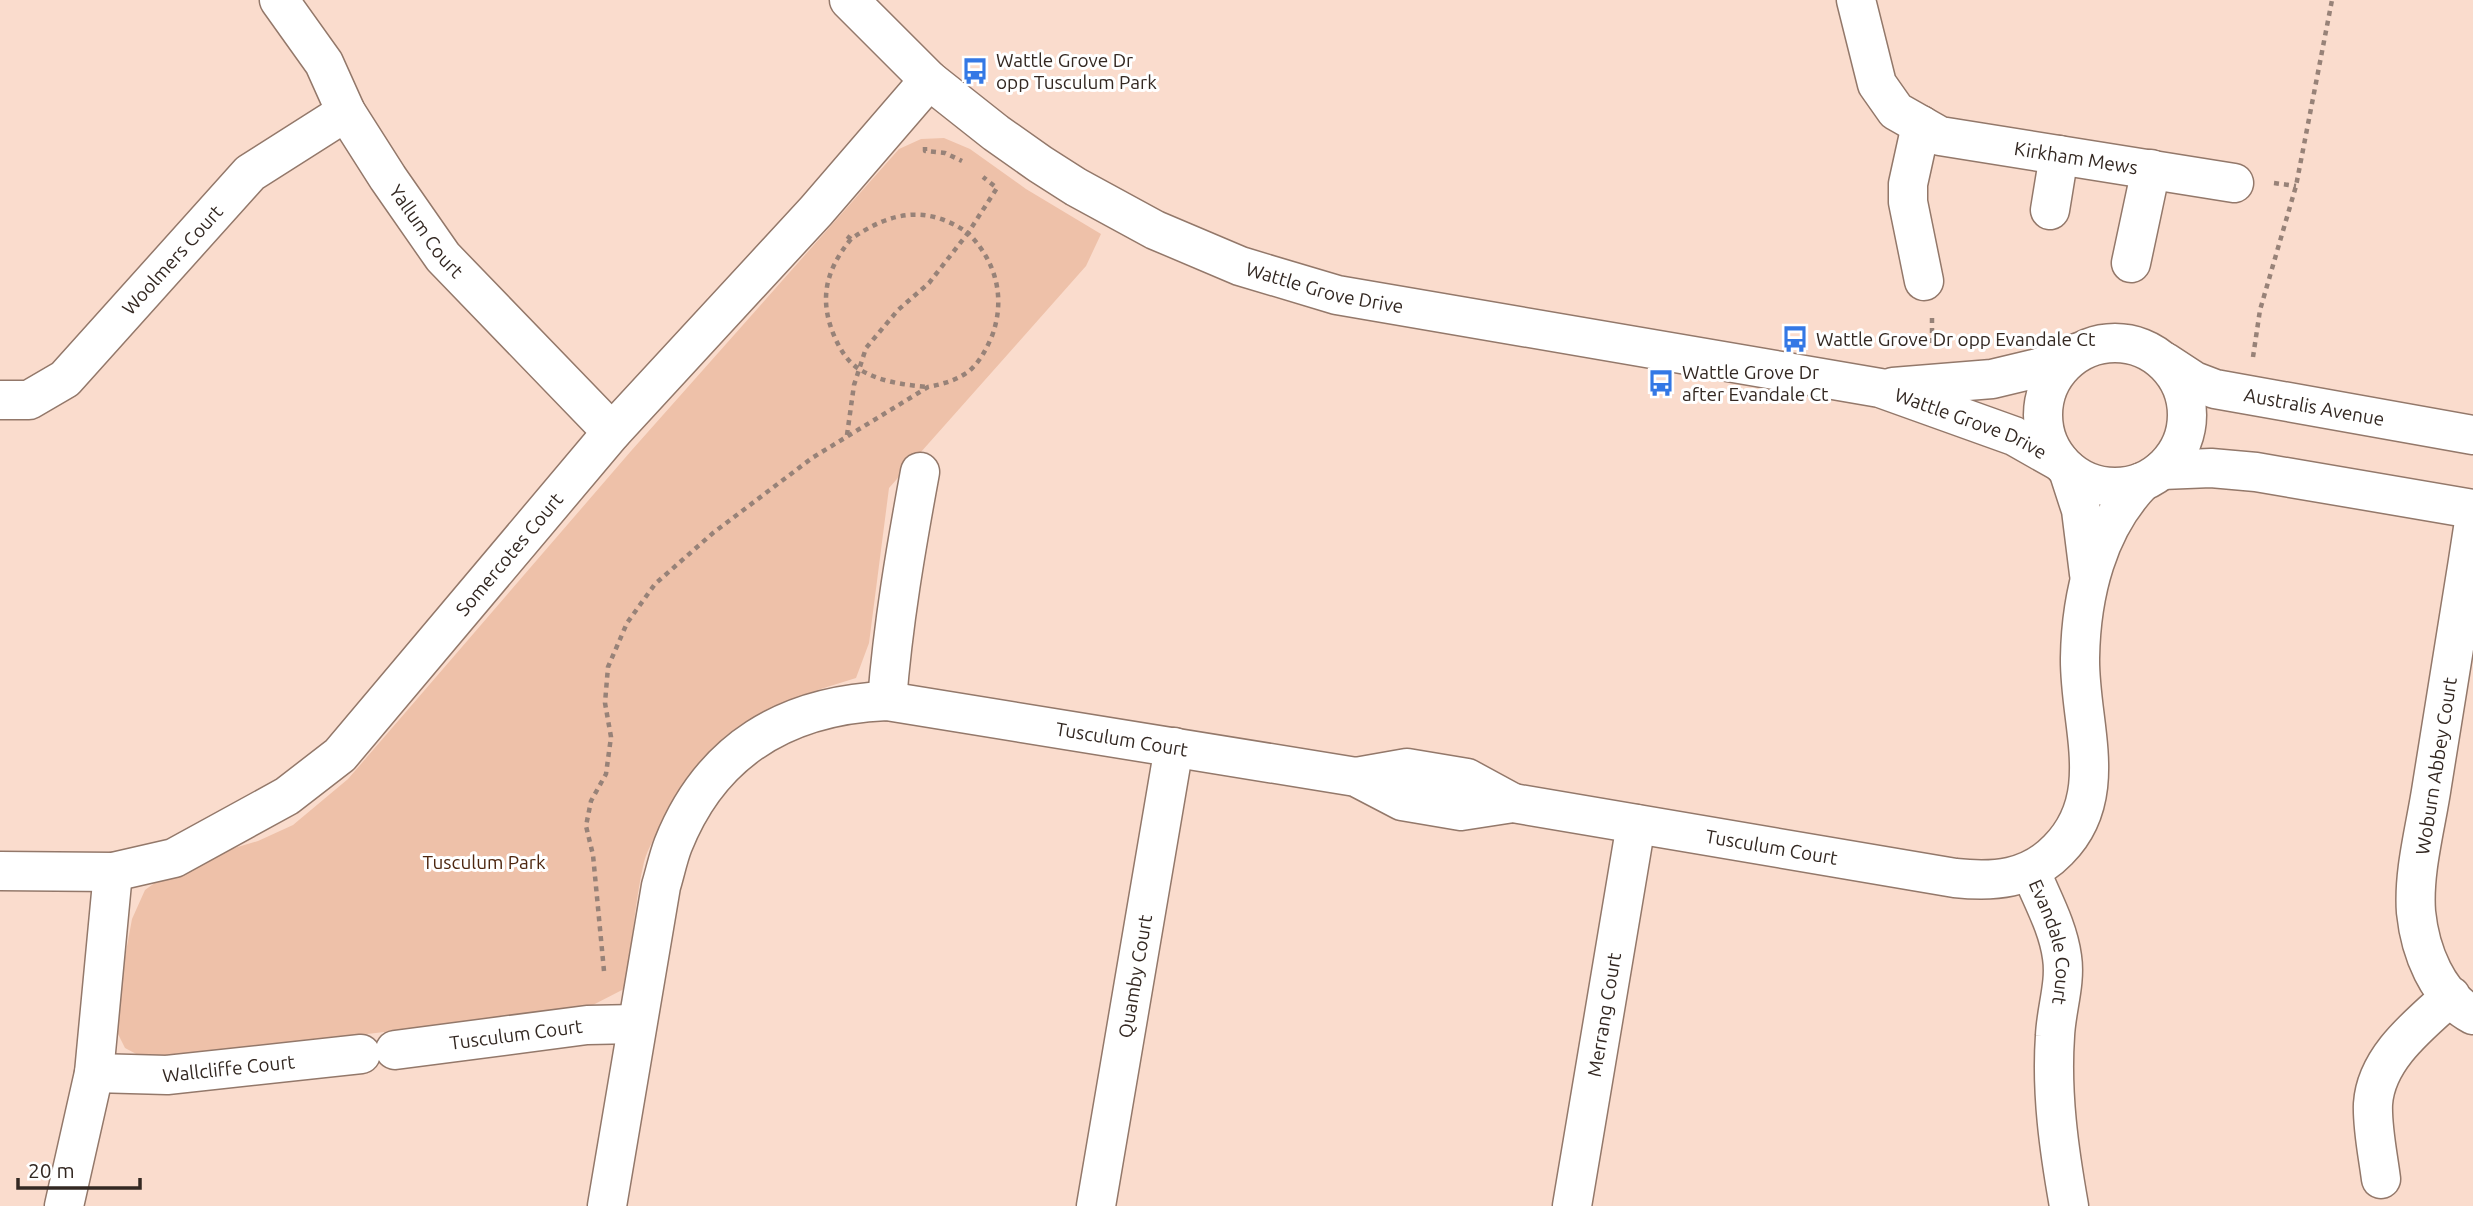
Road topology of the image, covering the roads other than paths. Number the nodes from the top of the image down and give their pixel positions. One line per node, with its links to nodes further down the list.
1 (279, 0): 5 (street, Yallum Court)
2 (849, 0): 4 (street, Wattle Grove Drive)
3 (1856, 0): 6 (street, Kirkham Mews)
4 (929, 80): 15 (street, Wattle Grove Drive); 17 (street, Somercotes Court)
5 (346, 112): 16 (street, Woolmers Court); 17 (street, Yallum Court)
6 (1921, 125): 7 (street, Kirkham Mews); 12 (street)
7 (2059, 155): 8 (street, Kirkham Mews); 10 (street)
8 (2151, 169): 9 (street, Kirkham Mews); 11 (street)
9 (2234, 183)
10 (2050, 210)
11 (2131, 262)
12 (1924, 281)
13 (2084, 350): 14 (street); 15 (street, Wattle Grove Drive); 19 (street)
14 (2161, 359): 18 (street, Australis Avenue); 21 (street)
15 (1880, 388): 19 (street, Wattle Grove Drive)
16 (0, 400)
17 (612, 432): 29 (street, Somercotes Court)
18 (2473, 435)
19 (2064, 466): 21 (street); 24 (street, Evandale Court)
20 (920, 472): 25 (street)
21 (2152, 476): 22 (street); 24 (street, Evandale Court)
22 (2473, 509)
23 (2473, 528): 31 (street, Woburn Abbey Court)
24 (2089, 576): 30 (street, Evandale Court)
25 (887, 701): 26 (street, Tusculum Court); 32 (street, Tusculum Court)
26 (1174, 747): 27 (street, Tusculum Court); 38 (street, Quamby Court)
27 (1636, 824): 30 (street, Tusculum Court); 39 (street, Merrang Court)
28 (0, 871): 29 (street, Somercotes Court)
29 (113, 872): 34 (street)
30 (2031, 872): 40 (street, Evandale Court)
31 (2462, 1006): 35 (street, Woburn Abbey Court)
32 (624, 1024): 33 (street, Tusculum Court); 37 (street, Tusculum Court)
33 (378, 1052): 34 (street, Wallcliffe Court)
34 (94, 1073): 36 (street)
35 (2381, 1179)
36 (64, 1206)
37 (607, 1206)
38 (1096, 1206)
39 (1572, 1206)
40 (2069, 1206)

